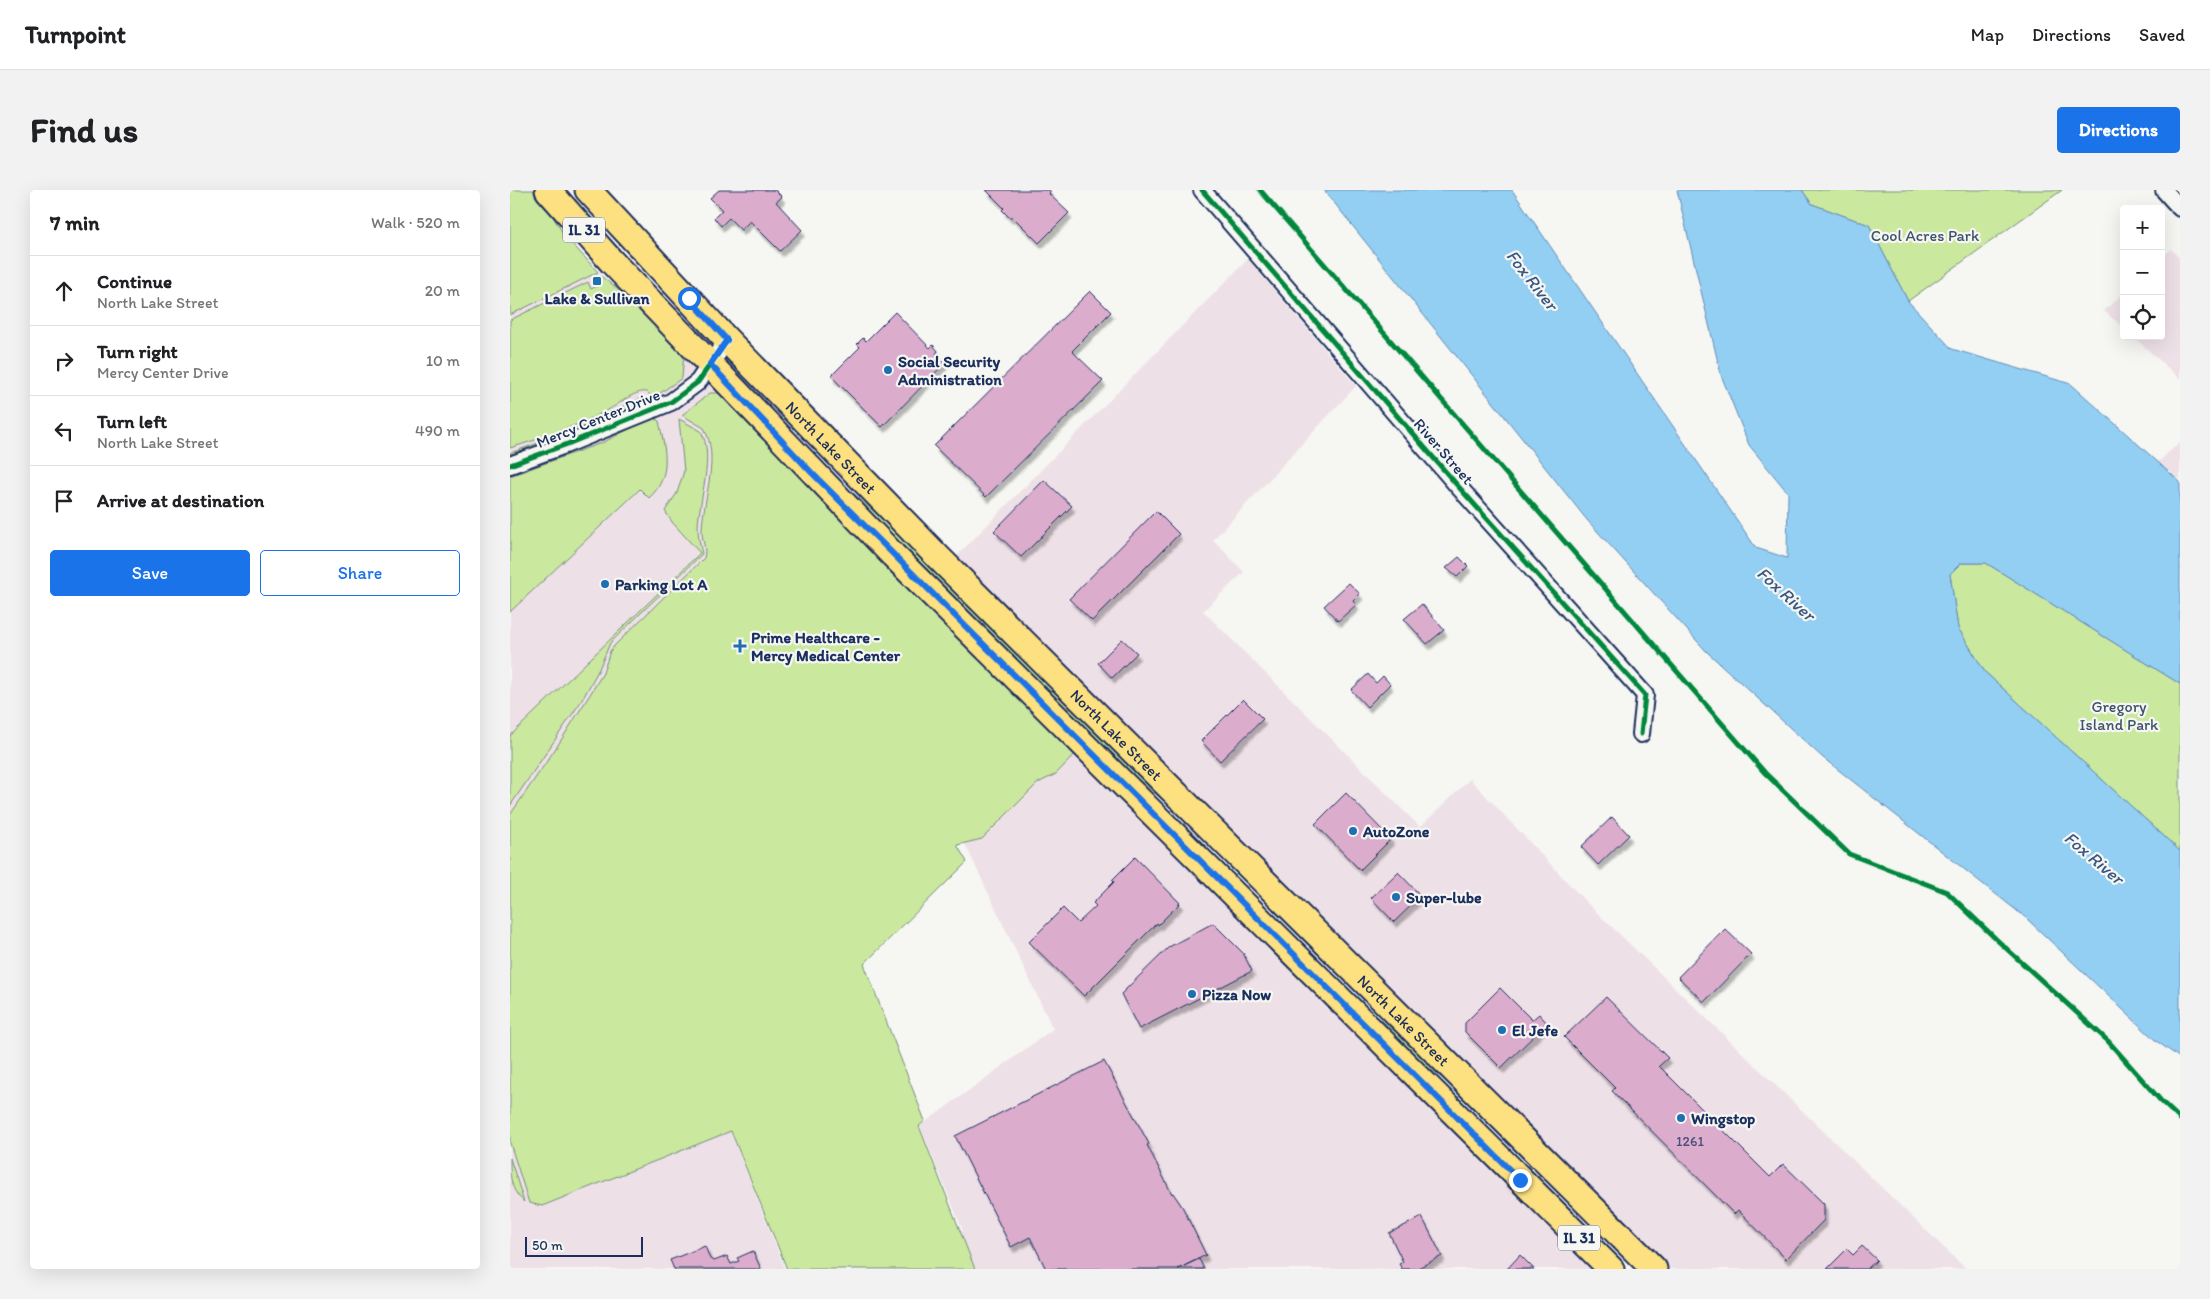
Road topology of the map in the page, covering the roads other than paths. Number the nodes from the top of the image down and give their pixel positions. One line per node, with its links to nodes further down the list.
1 (548, 190): 7 (main road, North Lake Street / IL 31)
2 (588, 190): 6 (main road, North Lake Street)
3 (1202, 190): 9 (street, River Street)
4 (2164, 190): 5 (street)
5 (2180, 208)
6 (727, 340): 7 (street, Mercy Center Drive); 11 (main road, North Lake Street)
7 (710, 364): 8 (street, Mercy Center Drive); 10 (main road, North Lake Street / IL 31)
8 (510, 465)
9 (1642, 734)
10 (1611, 1269)
11 (1654, 1269)

